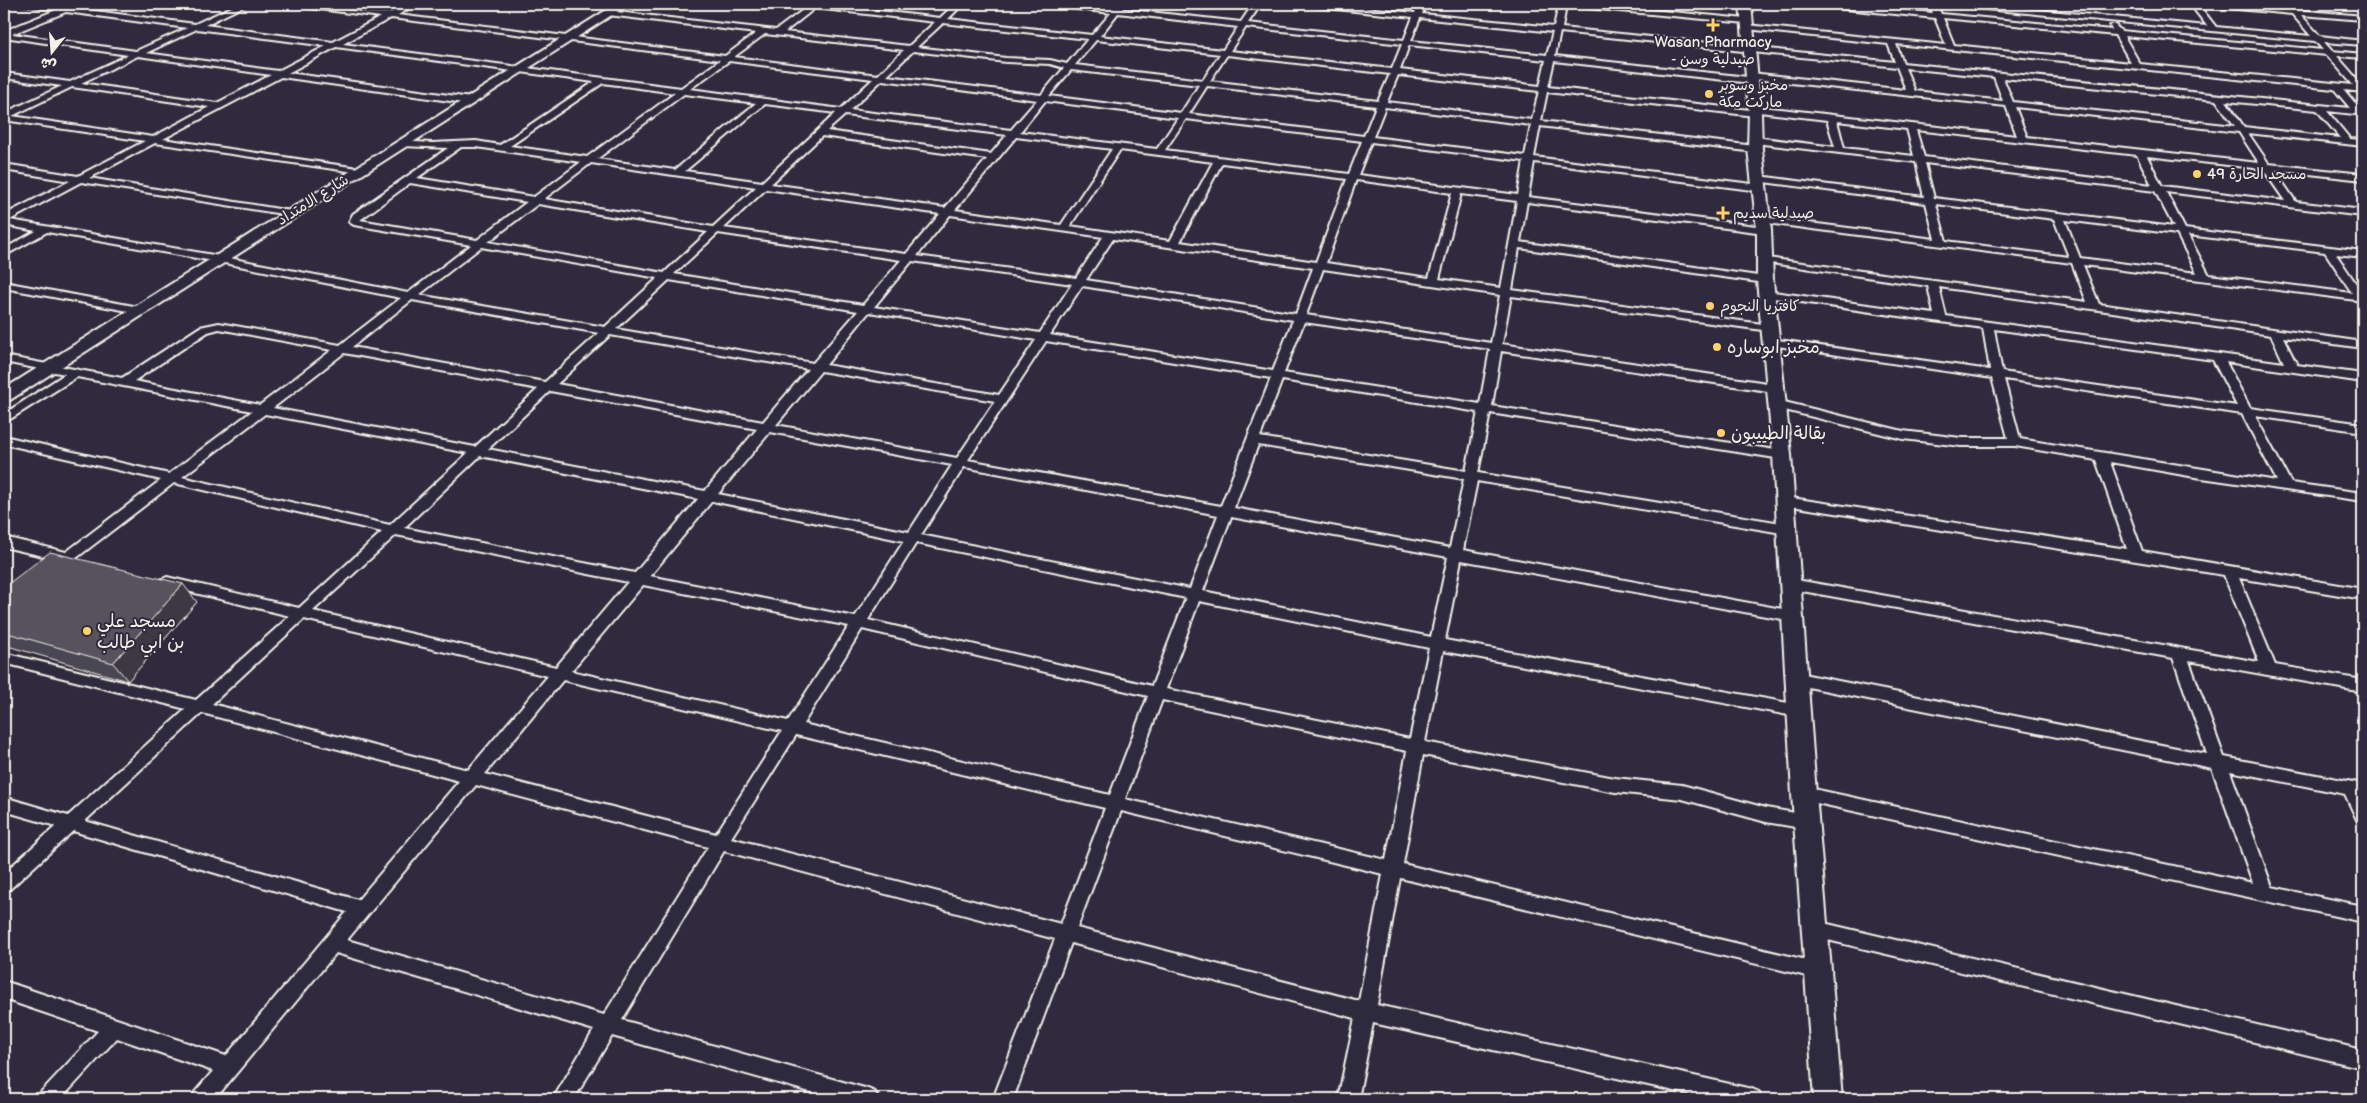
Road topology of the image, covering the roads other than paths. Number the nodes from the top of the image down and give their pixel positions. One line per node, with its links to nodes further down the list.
1 (26, 4): 23 (street)
2 (78, 4): 23 (street)
3 (244, 4): 33 (street)
4 (296, 4): 26 (street)
5 (412, 4): 26 (street)
6 (594, 4): 22 (street)
7 (800, 4): 19 (street)
8 (959, 4): 31 (street)
9 (1052, 4): 20 (street)
10 (1257, 4): 32 (street)
11 (1306, 4): 24 (street)
12 (1565, 4): 28 (street); 35 (street)
13 (1815, 4): 27 (street)
14 (1933, 4): 27 (street)
15 (1954, 4): 21 (street)
16 (2194, 4): 34 (street)
17 (2205, 4): 25 (street)
18 (2287, 4): 25 (street)
19 (813, 6): 31 (street); 38 (street)
20 (1119, 7): 32 (street); 41 (street)
21 (2026, 7): 30 (street)
22 (617, 8): 36 (street); 40 (main road, شارع الامتداد)
23 (65, 9): 33 (street); 39 (street)
24 (1419, 10): 35 (street); 44 (street)
25 (2294, 12): 29 (street); 42 (street)
26 (388, 16): 40 (street); 46 (street)
27 (1938, 16): 37 (street); 47 (street)
28 (1746, 17): 43 (street); 49 (main road)
29 (2363, 18)
30 (2110, 19): 34 (street); 37 (street)
31 (940, 21): 41 (street); 48 (street)
32 (1243, 24): 44 (street); 50 (street)
33 (195, 27): 46 (street); 52 (street)
34 (2213, 28): 42 (street)
35 (1556, 30): 49 (street); 55 (street)
36 (764, 31): 38 (street); 54 (street)
37 (2117, 32): 51 (street); 57 (street)
38 (778, 33): 48 (street)
39 (4, 35): 52 (street)
40 (570, 38): 54 (street); 59 (main road, شارع الامتداد)
41 (1094, 38): 50 (street); 58 (street)
42 (2317, 39): 45 (street); 51 (street)
43 (1891, 41): 47 (street); 56 (street)
44 (1406, 42): 55 (street); 60 (street)
45 (2363, 43)
46 (334, 45): 59 (street); 62 (street)
47 (1951, 47): 61 (street)
48 (910, 48): 58 (street); 65 (street)
49 (1750, 48): 56 (street); 66 (main road)
50 (1224, 52): 60 (street); 68 (street)
51 (2329, 53): 53 (street); 71 (street)
52 (136, 54): 62 (street); 69 (street)
53 (2363, 56)
54 (728, 58): 65 (street); 73 (street)
55 (1551, 58): 66 (street); 72 (street)
56 (1900, 63): 63 (street); 74 (street)
57 (2136, 66): 61 (street); 70 (street)
58 (1069, 67): 68 (street); 76 (street)
59 (520, 69): 67 (street); 77 (main road, شارع الامتداد)
60 (1395, 73): 72 (street); 79 (street)
61 (2098, 73): 63 (street); 75 (street)
62 (280, 74): 77 (street); 81 (street)
63 (1997, 74): 80 (street)
64 (4, 76): 69 (street)
65 (879, 78): 76 (street); 84 (street)
66 (1751, 78): 74 (street); 83 (main road)
67 (602, 80): 73 (street); 102 (street)
68 (1205, 83): 79 (street); 87 (street)
69 (69, 86): 81 (street); 86 (street)
70 (2336, 86): 71 (street); 85 (street)
71 (2362, 88)
72 (1545, 89): 83 (street); 89 (street)
73 (682, 91): 78 (street); 109 (street)
74 (1911, 94): 80 (street)
75 (2219, 97): 82 (street); 91 (street)
76 (1042, 99): 87 (street); 93 (street)
77 (470, 101): 98 (main road, شارع الامتداد)
78 (764, 101): 84 (street); 115 (street)
79 (1381, 104): 89 (street); 95 (street)
80 (2009, 105): 91 (street); 94 (street)
81 (219, 106): 96 (street)
82 (2320, 108): 85 (street); 97 (street)
83 (1754, 111): 88 (street); 101 (main road)
84 (843, 112): 92 (street); 93 (street)
85 (2361, 112)
86 (4, 117): 96 (street)
87 (1183, 117): 95 (street); 106 (street)
88 (1831, 117): 90 (street); 104 (street)
89 (1536, 122): 101 (street); 108 (street)
90 (1911, 126): 94 (street); 110 (street)
91 (2242, 130): 97 (street); 113 (street)
92 (820, 133): 107 (street); 121 (street)
93 (1013, 134): 103 (street); 107 (street)
94 (2023, 139): 105 (street)
95 (1367, 140): 108 (street); 117 (street)
96 (154, 141): 114 (street); 118 (street)
97 (2348, 142): 99 (street)
98 (402, 143): 100 (street); 114 (main road, شارع الامتداد)
99 (2363, 143)
100 (460, 144): 102 (street); 119 (street)
101 (1755, 145): 104 (street); 120 (main road)
102 (501, 148): 109 (street)
103 (1117, 148): 106 (street); 135 (street)
104 (1840, 150): 110 (street)
105 (2140, 152): 113 (street); 122 (street)
106 (1159, 153): 111 (street)
107 (994, 157): 128 (street)
108 (1529, 159): 120 (street); 124 (street)
109 (589, 160): 115 (street); 126 (street)
110 (1920, 160): 122 (street); 125 (street)
111 (1218, 161): 117 (street); 140 (street)
112 (4, 167): 118 (street)
113 (2267, 167): 116 (street); 127 (street)
114 (358, 171): 130 (main road, شارع الامتداد)
115 (677, 173): 121 (street)
116 (2363, 177)
117 (1353, 178): 123 (street); 150 (street)
118 (79, 180): 130 (street); 132 (street)
119 (409, 180): 126 (street); 142 (street)
120 (1759, 183): 125 (street); 133 (main road)
121 (764, 185): 128 (street); 136 (street)
122 (2159, 189): 127 (street); 137 (street)
123 (1457, 192): 124 (street); 154 (street)
124 (1523, 200): 133 (street); 141 (street)
125 (1931, 200): 131 (street); 139 (street)
126 (538, 201): 136 (street); 142 (street)
127 (2293, 205): 129 (street)
128 (947, 212): 135 (street); 146 (street)
129 (2363, 213)
130 (291, 214): 147 (main road, شارع الامتداد)
131 (2058, 216): 137 (street); 149 (street)
132 (4, 220): 134 (street)
133 (1764, 225): 139 (street); 148 (main road)
134 (46, 229): 144 (street); 147 (street)
135 (1063, 229): 138 (street)
136 (715, 230): 146 (street); 151 (street)
137 (2181, 231): 143 (street); 152 (street)
138 (1110, 236): 140 (street); 153 (street)
139 (1941, 243): 149 (street)
140 (1173, 244): 150 (street)
141 (1516, 244): 157 (street); 158 (street)
142 (480, 245): 151 (street); 159 (street)
143 (2328, 249): 145 (street); 160 (street)
144 (4, 252)
145 (2363, 254)
146 (909, 258): 153 (street); 162 (street)
147 (218, 259): 159 (street); 163 (main road, شارع الامتداد)
148 (1764, 259): 155 (street); 157 (main road)
149 (2077, 262): 152 (street); 161 (street)
150 (1320, 266): 154 (street); 164 (street)
151 (665, 276): 162 (street); 167 (street)
152 (2205, 278): 160 (street)
153 (1079, 282): 164 (street); 170 (street)
154 (1433, 282): 158 (street)
155 (1933, 284): 161 (street); 165 (street)
156 (4, 285): 163 (street)
157 (1766, 287): 165 (street); 169 (main road)
158 (1505, 292): 169 (street); 172 (street)
159 (412, 297): 167 (street); 173 (street)
160 (2362, 300)
161 (2095, 308): 168 (street)
162 (866, 309): 170 (street); 176 (street)
163 (139, 310): 177 (main road, شارع الامتداد)
164 (1301, 318): 172 (street); 181 (street)
165 (1941, 319): 166 (street)
166 (1988, 326): 175 (street); 180 (street)
167 (606, 331): 176 (street); 184 (street)
168 (2275, 332): 171 (street); 178 (street)
169 (1770, 335): 180 (street); 186 (main road)
170 (1043, 337): 181 (street); 187 (street)
171 (2363, 344)
172 (1497, 348): 186 (street); 188 (street)
173 (342, 349): 183 (street); 184 (street); 189 (street)
174 (4, 359): 177 (street)
175 (2218, 359): 178 (street); 190 (street)
176 (818, 366): 187 (street); 192 (street)
177 (48, 368): 179 (street); 185 (main road, شارع الامتداد)
178 (2293, 369): 182 (street)
179 (76, 373): 183 (street); 191 (street)
180 (1997, 375): 190 (street); 196 (street)
181 (1278, 376): 188 (street); 195 (street)
182 (2363, 378)
183 (124, 382): 189 (street)
184 (545, 387): 192 (street); 197 (street)
185 (4, 396)
186 (1775, 396): 196 (street); 198 (main road)
187 (1002, 399): 200 (street)
188 (1486, 409): 198 (street); 201 (street)
189 (262, 411): 197 (street); 202 (street)
190 (2246, 412): 193 (street); 203 (street)
191 (4, 419)
192 (767, 427): 200 (street); 204 (street)
193 (2363, 428)
194 (4, 440): 202 (street)
195 (1253, 440): 201 (street); 207 (street)
196 (2014, 442): 199 (street)
197 (476, 453): 204 (street); 208 (street)
198 (1782, 455): 206 (main road)
199 (2101, 456): 203 (street); 213 (street)
200 (960, 463): 207 (street); 210 (street)
201 (1472, 477): 209 (street); 212 (street)
202 (172, 479): 208 (street); 214 (street)
203 (2286, 486): 205 (street)
204 (707, 496): 210 (street); 218 (street)
205 (2363, 497)
206 (1785, 501): 209 (main road); 213 (street)
207 (1226, 512): 212 (street); 222 (street)
208 (393, 530): 218 (street); 223 (street)
209 (1787, 530): 220 (main road)
210 (913, 539): 222 (street); 225 (street)
211 (4, 542): 214 (street)
212 (1455, 554): 224 (street); 226 (street)
213 (2136, 555): 217 (street)
214 (68, 558): 215 (street); 216 (street)
215 (87, 562)
216 (54, 569)
217 (2230, 572): 221 (street); 229 (street)
218 (638, 578): 225 (street); 230 (street)
219 (155, 579): 223 (street)
220 (1791, 584): 224 (main road); 227 (street)
221 (2363, 594)
222 (1194, 596): 226 (street); 233 (street)
223 (299, 614): 230 (street); 234 (street)
224 (1793, 616): 231 (main road)
225 (858, 623): 233 (street); 236 (street)
226 (1437, 644): 235 (street); 237 (street)
227 (2179, 653): 229 (street); 238 (street)
228 (4, 658): 234 (street)
229 (2270, 669): 232 (street)
230 (560, 673): 236 (street); 239 (street)
231 (1798, 679): 235 (main road); 238 (street)
232 (2363, 686)
233 (1158, 693): 237 (street); 242 (street)
234 (198, 706): 239 (street); 245 (street)
235 (1799, 711): 241 (main road)
236 (794, 727): 242 (street); 247 (street)
237 (1416, 748): 246 (street); 248 (street)
238 (2218, 762): 240 (street); 250 (street)
239 (472, 779): 247 (street); 251 (street)
240 (2357, 790): 244 (street)
241 (1804, 794): 246 (main road); 250 (street)
242 (1115, 803): 248 (street); 254 (street)
243 (4, 804): 245 (street)
244 (2363, 815)
245 (72, 822): 249 (street); 251 (street)
246 (1807, 822): 253 (main road)
247 (720, 842): 254 (street); 259 (street)
248 (1392, 869): 256 (street); 258 (street)
249 (4, 884)
250 (2265, 892): 252 (street)
251 (362, 909): 255 (street)
252 (2363, 914)
253 (1815, 929): 256 (main road); 261 (street)
254 (1066, 932): 258 (street); 267 (street)
255 (333, 944): 259 (street); 262 (street)
256 (1819, 971): 270 (main road)
257 (4, 990): 260 (street)
258 (1366, 1012): 268 (street); 269 (street)
259 (606, 1025): 265 (street); 266 (street)
260 (113, 1028): 262 (street); 263 (street)
261 (2363, 1059)
262 (230, 1067): 264 (street)
263 (48, 1099)
264 (202, 1099)
265 (563, 1099)
266 (868, 1099)
267 (1003, 1099)
268 (1348, 1099)
269 (1752, 1099)
270 (1828, 1099)

